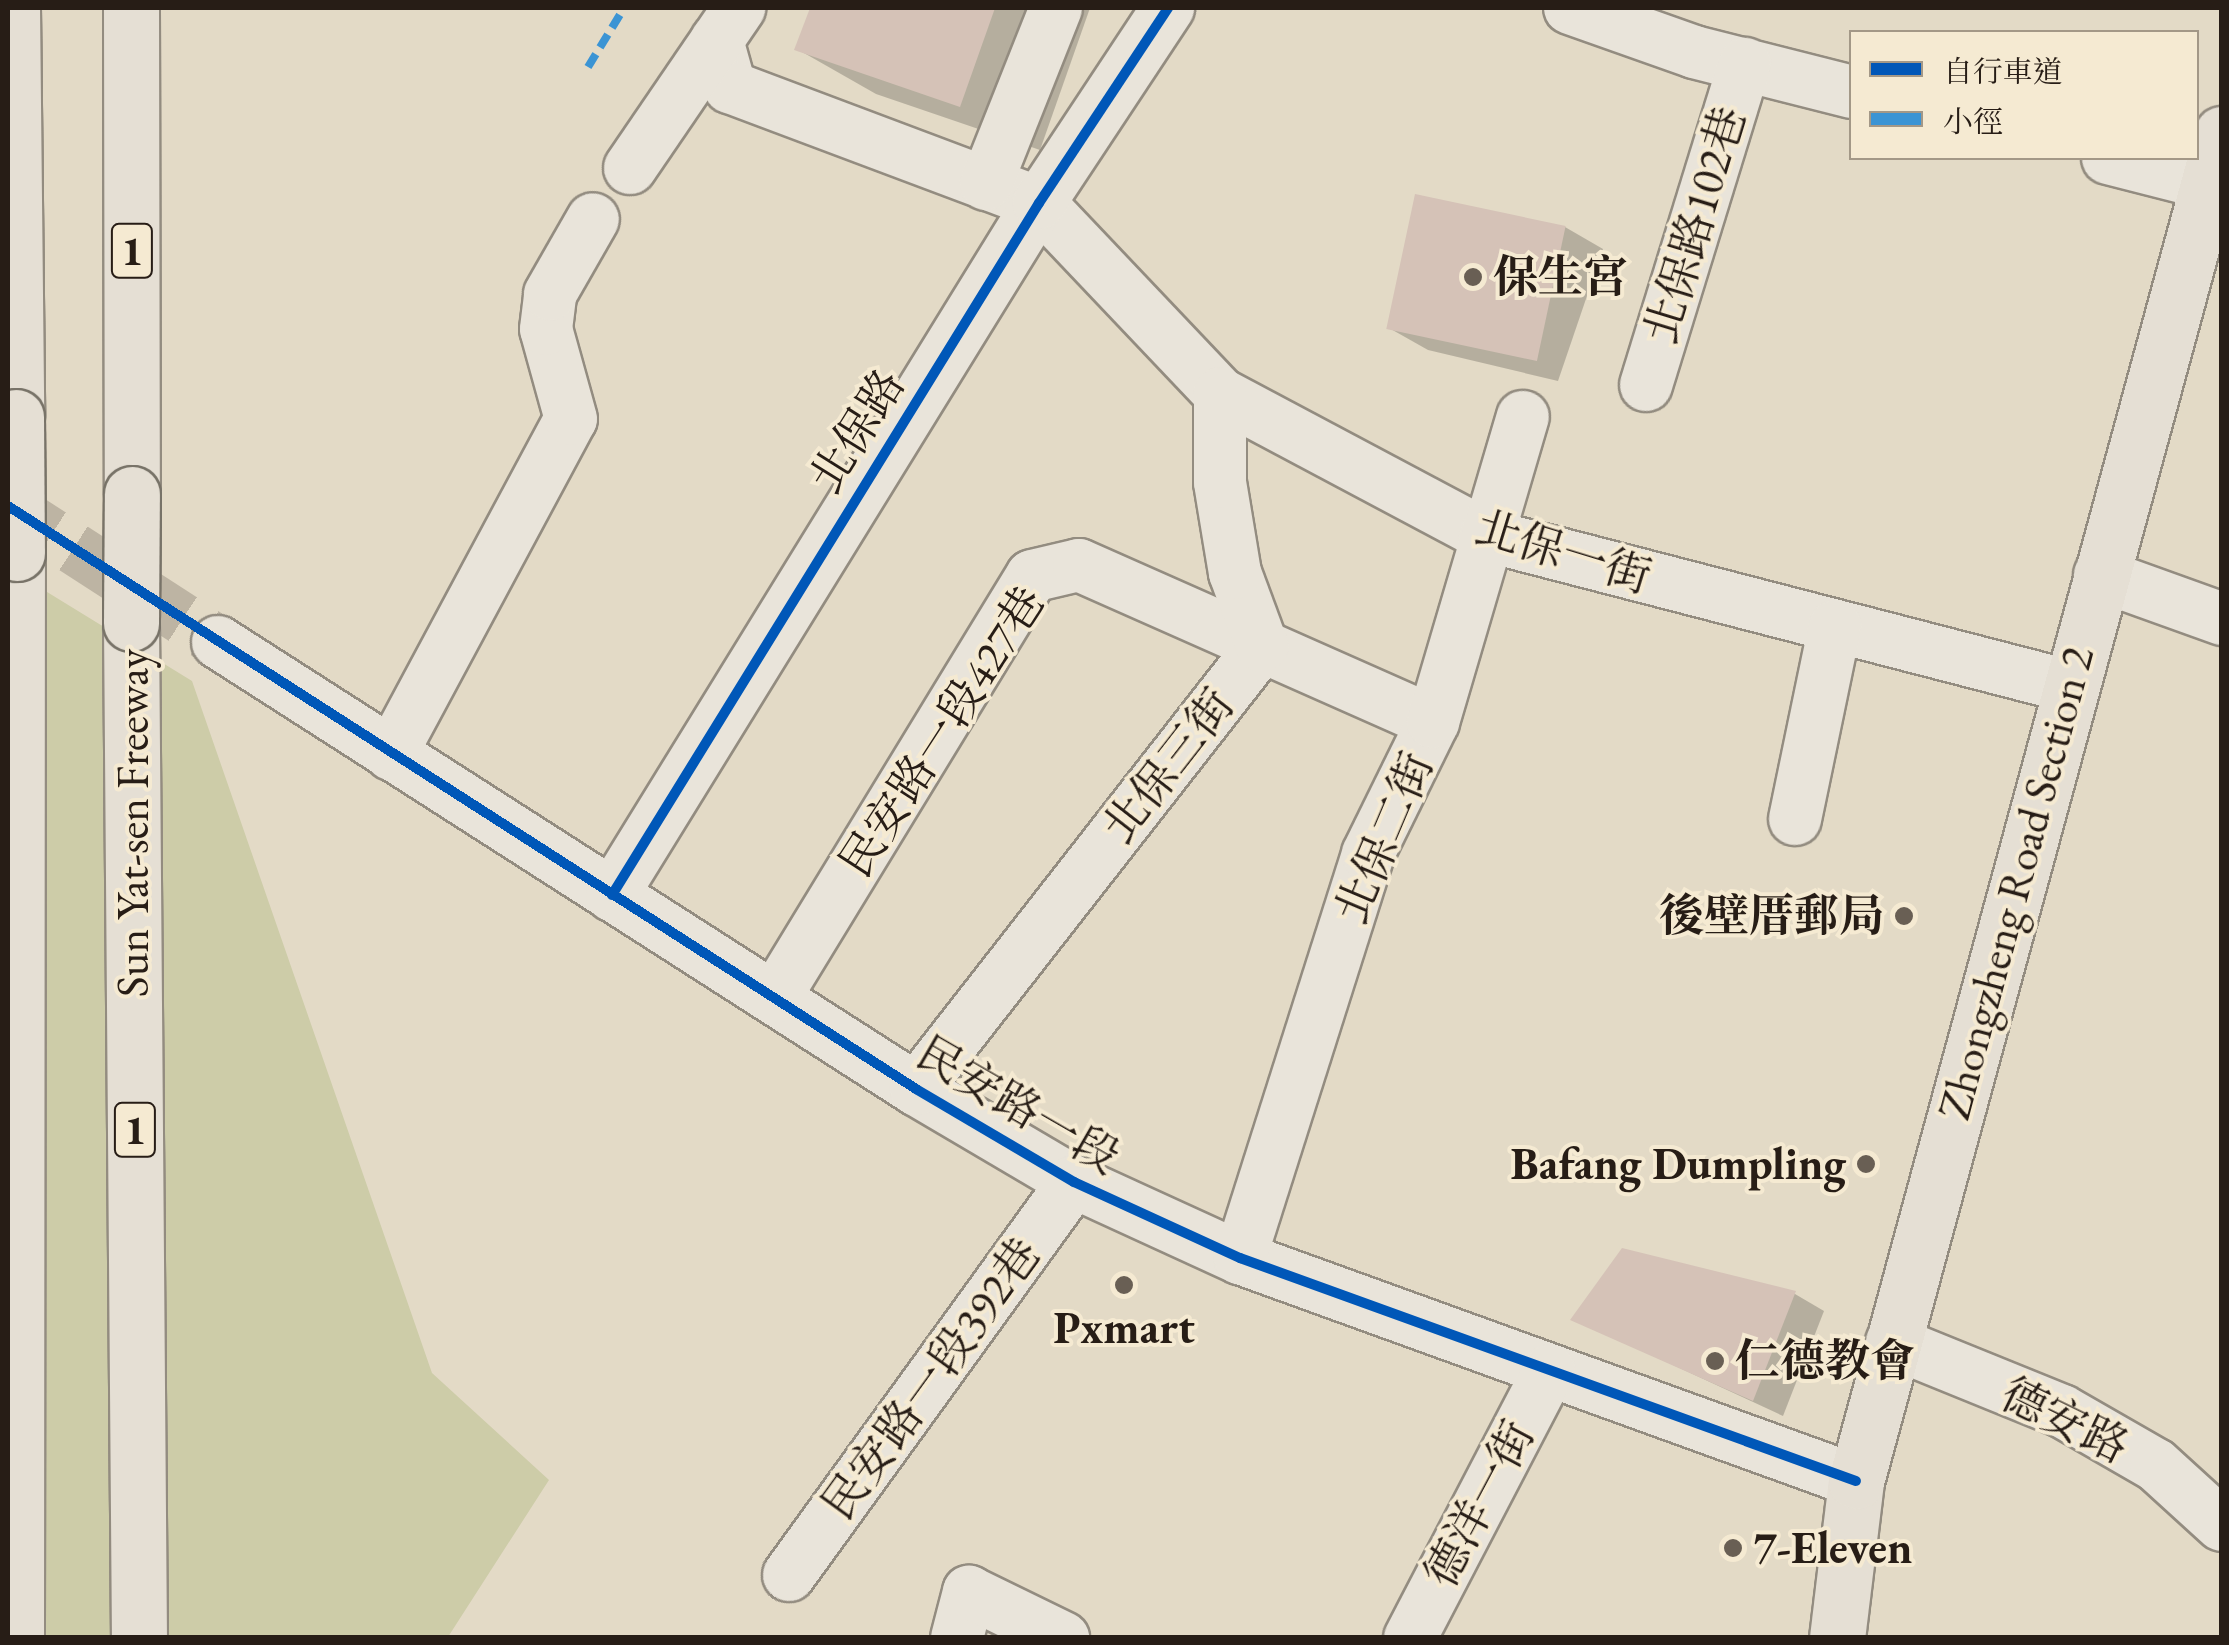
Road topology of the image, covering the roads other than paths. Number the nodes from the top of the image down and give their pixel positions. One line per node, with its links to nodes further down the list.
1 (12, 8): 38 (main road, bridge)
2 (131, 8): 39 (main road, Sun Yat-sen Freeway / 1, bridge)
3 (1056, 8): 12 (street)
4 (1168, 8): 13 (street, 北保路)
5 (1570, 8): 7 (street)
6 (728, 24): 10 (street); 12 (street)
7 (1744, 64): 8 (street); 15 (street, 北保路102巷)
8 (1849, 91)
9 (2130, 160): 11 (street)
10 (630, 168)
11 (2217, 168): 19 (main road, Zhongzheng Road Section 2)
12 (986, 184): 13 (street)
13 (1039, 203): 16 (street, 北保一街); 28 (street, 北保路)
14 (593, 219): 26 (street)
15 (1646, 384)
16 (1220, 394): 18 (street, 北保一街); 23 (street, 北保三街)
17 (1523, 417): 18 (street, 北保二街)
18 (1485, 536): 21 (street, 北保一街); 25 (street, 北保二街)
19 (2100, 575): 20 (street); 24 (main road, Zhongzheng Road Section 2)
20 (2222, 619)
21 (1835, 626): 24 (street, 北保一街); 27 (street)
22 (218, 642): 26 (street, 民安路一段)
23 (1262, 646): 25 (street, 民安路一段427巷); 29 (street, 民安路一段427巷); 30 (street, 北保三街)
24 (2068, 686): 33 (main road, Zhongzheng Road Section 2)
25 (1433, 722): 32 (street, 北保二街)
26 (391, 754): 28 (street, 民安路一段)
27 (1795, 819)
28 (612, 896): 29 (street, 民安路一段)
29 (775, 997): 30 (street, 民安路一段)
30 (916, 1089): 31 (street, 民安路一段)
31 (1074, 1182): 32 (street, 民安路一段); 37 (street, 民安路一段392巷)
32 (1240, 1258): 34 (street, 民安路一段)
33 (1892, 1342): 35 (main road, Zhongzheng Road Section 2); 36 (street, 德安路)
34 (1549, 1372): 35 (street, 民安路一段); 42 (street, 德洋一街)
35 (1856, 1482): 43 (main road, Zhongzheng Road Section 2)
36 (2222, 1525)
37 (789, 1576)
38 (16, 1638)
39 (140, 1638)
40 (956, 1638): 41 (street)
41 (1063, 1638)
42 (1410, 1638)
43 (1837, 1638)

